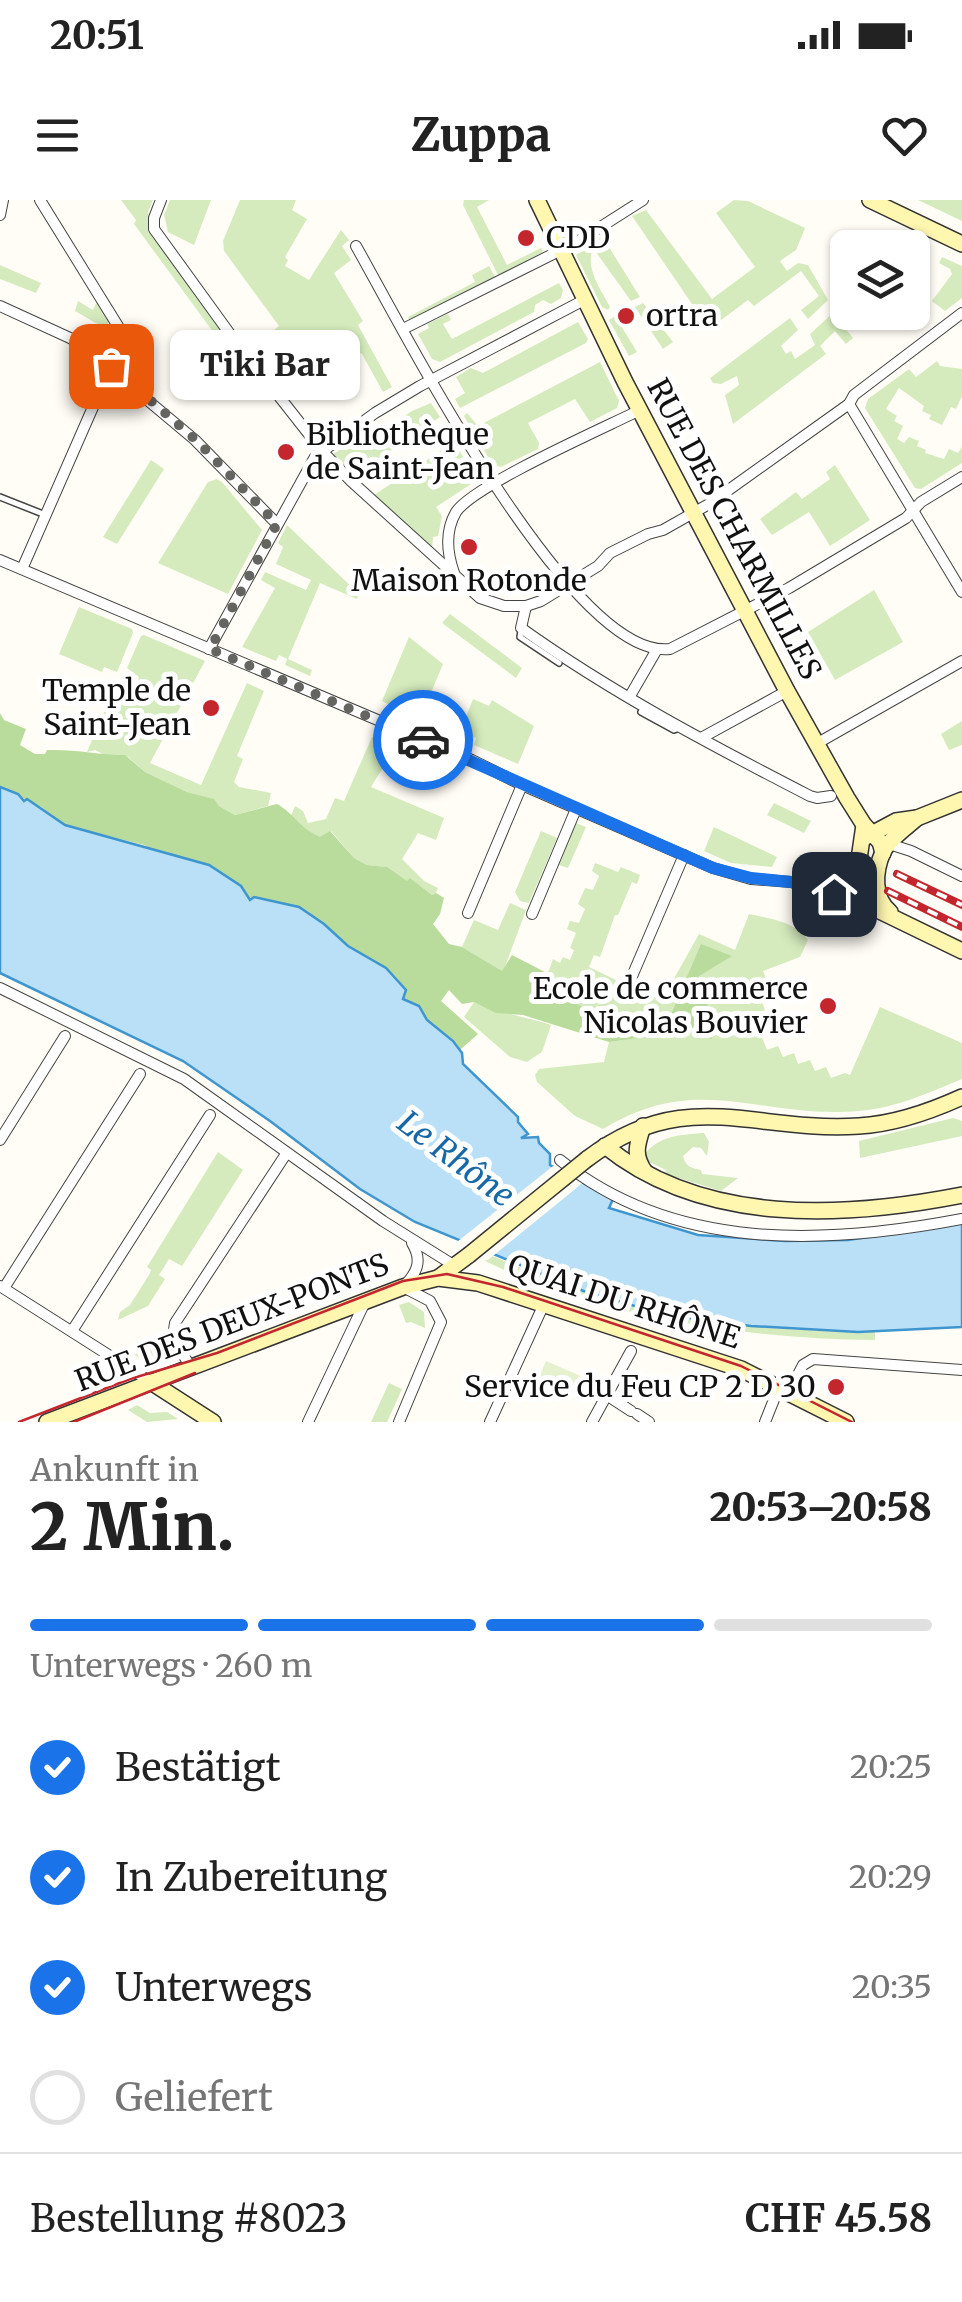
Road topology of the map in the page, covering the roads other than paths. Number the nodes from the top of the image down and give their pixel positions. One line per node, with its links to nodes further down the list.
1 (3, 200): 7 (street)
2 (40, 200): 15 (street)
3 (161, 200): 19 (street)
4 (537, 200): 10 (main road, RUE DES CHARMILLES)
5 (642, 200): 10 (street)
6 (870, 200): 8 (main road)
7 (0, 215)
8 (962, 244)
9 (356, 246): 14 (street)
10 (560, 248): 11 (main road, RUE DES CHARMILLES); 14 (street)
11 (584, 300): 16 (street); 18 (main road, RUE DES CHARMILLES)
12 (0, 306): 15 (street)
13 (962, 313): 17 (street)
14 (404, 330): 16 (street)
15 (111, 366): 25 (street); 26 (street)
16 (432, 380): 19 (street); 21 (street)
17 (850, 404): 23 (street); 24 (street)
18 (640, 410): 21 (street); 24 (main road, RUE DES CHARMILLES)
19 (322, 451): 26 (street); 29 (street)
20 (962, 476): 23 (street)
21 (492, 484): 29 (street); 30 (street)
22 (0, 496): 25 (lane)
23 (914, 509): 31 (street); 33 (street)
24 (694, 513): 30 (street); 33 (main road, RUE DES CHARMILLES)
25 (44, 515): 28 (street)
26 (277, 524): 35 (street)
27 (0, 560): 28 (street)
28 (22, 569): 35 (street)
29 (454, 574): 32 (street)
30 (567, 582): 32 (street); 36 (street)
31 (962, 592)
32 (526, 606): 34 (street)
33 (745, 611): 36 (street); 39 (main road, RUE DES CHARMILLES)
34 (521, 628): 38 (lane); 40 (street)
35 (210, 649): 45 (street)
36 (656, 651): 40 (street)
37 (962, 661): 44 (street)
38 (558, 663)
39 (787, 691): 43 (street); 44 (main road, RUE DES CHARMILLES)
40 (630, 696): 42 (street)
41 (641, 712): 42 (lane)
42 (683, 728): 43 (street)
43 (704, 737): 46 (street)
44 (816, 744): 46 (main road, RUE DES CHARMILLES)
45 (522, 786): 48 (street); 54 (street)
46 (836, 793): 49 (main road, RUE DES CHARMILLES)
47 (962, 800): 49 (main road)
48 (576, 809): 50 (street); 55 (street)
49 (876, 839): 51 (street); 52 (main road); 53 (main road)
50 (684, 855): 53 (street); 58 (street)
51 (962, 876)
52 (877, 884): 53 (street); 56 (main road)
53 (858, 894): 56 (main road)
54 (468, 913)
55 (532, 914)
56 (908, 927): 57 (main road)
57 (962, 951)
58 (630, 981)
59 (0, 988): 67 (street)
60 (65, 1036): 65 (street)
61 (140, 1074): 75 (street)
62 (962, 1097): 64 (main road)
63 (210, 1115): 79 (street)
64 (643, 1126): 66 (main road); 69 (main road)
65 (0, 1140)
66 (605, 1146): 69 (main road); 73 (main road, bridge)
67 (286, 1154): 72 (street); 81 (street)
68 (560, 1160): 71 (street)
69 (648, 1175): 70 (main road)
70 (962, 1195)
71 (962, 1219)
72 (409, 1237): 73 (street); 76 (street)
73 (455, 1266): 74 (main road)
74 (438, 1278): 76 (main road, RUE DES DEUX-PONTS); 78 (main road, QUAI DU RHÔNE)
75 (2, 1287): 79 (street)
76 (403, 1287): 77 (main road, RUE DES DEUX-PONTS); 89 (street)
77 (364, 1302): 81 (main road, RUE DES DEUX-PONTS); 88 (street)
78 (544, 1304): 84 (main road, QUAI DU RHÔNE); 90 (street)
79 (72, 1331): 83 (street)
80 (631, 1351): 85 (street)
81 (191, 1368): 83 (main road, RUE DES DEUX-PONTS)
82 (962, 1370): 84 (street)
83 (151, 1382): 86 (main road, RUE DES DEUX-PONTS); 87 (main road)
84 (781, 1392): 93 (street); 94 (main road, QUAI DU RHÔNE)
85 (606, 1394): 91 (street); 92 (street)
86 (47, 1422)
87 (213, 1422)
88 (308, 1422)
89 (399, 1422)
90 (490, 1422)
91 (592, 1422)
92 (649, 1422)
93 (764, 1422)
94 (846, 1422)

